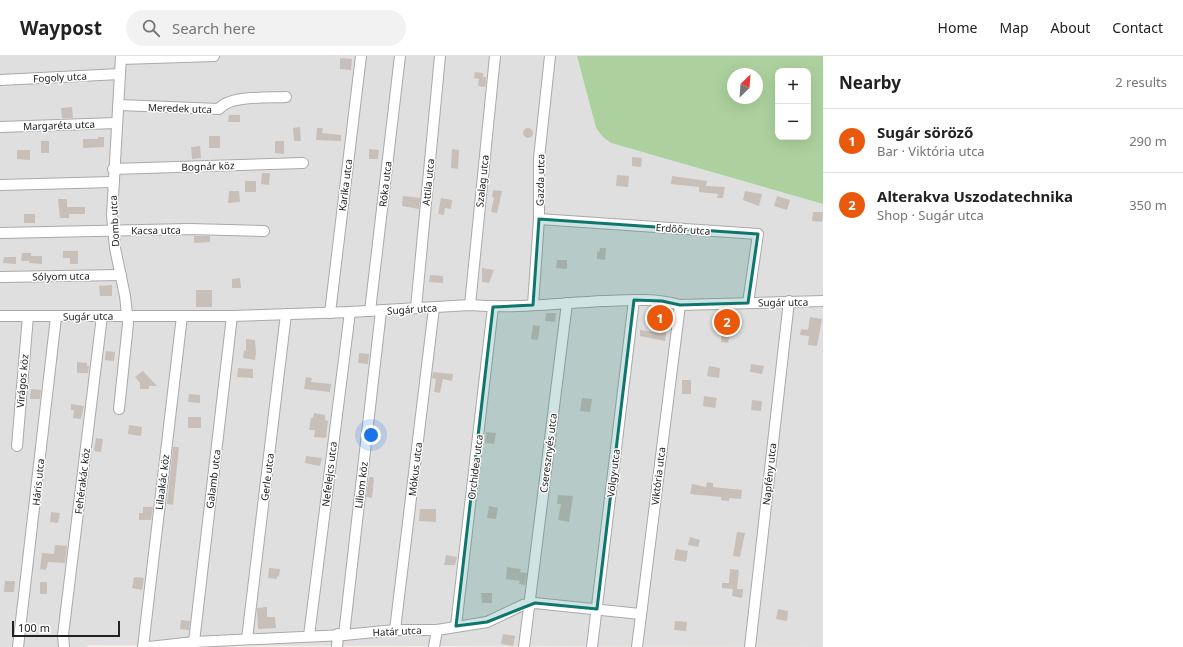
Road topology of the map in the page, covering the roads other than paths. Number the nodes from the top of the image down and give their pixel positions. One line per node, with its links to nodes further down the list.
1 (214, 56): 7 (street)
2 (361, 56): 38 (street, Karika utca)
3 (400, 56): 35 (street, Róka utca)
4 (440, 56): 33 (street, Attila utca)
5 (495, 56): 29 (street, Szalag utca)
6 (550, 56): 18 (street, Gazda utca)
7 (121, 57): 8 (street, Domb utca)
8 (120, 74): 9 (street, Fogoly utca); 11 (street, Domb utca)
9 (0, 80)
10 (286, 96): 11 (street, Meredek utca)
11 (119, 105): 12 (street, Domb utca)
12 (117, 123): 13 (street, Margaréta utca); 15 (street, Domb utca)
13 (0, 127)
14 (303, 163): 15 (street, Bognár köz)
15 (114, 169): 16 (street, Domb utca)
16 (113, 182): 17 (street); 19 (street, Domb utca)
17 (0, 185)
18 (540, 219): 27 (street, Erdőőr utca); 30 (street, Gazda utca)
19 (114, 230): 20 (street, Kacsa utca); 21 (street, Kacsa utca); 22 (street, Domb utca)
20 (264, 231)
21 (0, 233)
22 (121, 275): 23 (street, Sólyom utca); 43 (street, Domb utca)
23 (0, 277)
24 (634, 300): 28 (street, Sugár utca); 31 (street, Sugár utca); 50 (street, Völgy utca)
25 (789, 301): 26 (street, Sugár utca); 27 (street, Sugár utca); 68 (street, Napfény utca)
26 (823, 301)
27 (748, 302): 31 (street, Sugár utca)
28 (567, 303): 30 (street, Sugár utca); 49 (street, Cseresznyés utca)
29 (470, 305): 32 (street, Sugár utca); 34 (street, Sugár utca)
30 (533, 305): 32 (street, Sugár utca)
31 (680, 305): 51 (street, Viktória utca)
32 (493, 307): 52 (street, Orchidea utca)
33 (416, 308): 34 (street, Sugár utca); 36 (street, Sugár utca)
34 (434, 308): 53 (street, Mókus utca)
35 (370, 311): 36 (street, Sugár utca); 37 (street, Sugár utca)
36 (381, 311): 55 (street, Liliom köz)
37 (350, 312): 38 (street, Sugár utca); 56 (street, Nefelejcs utca)
38 (330, 313): 39 (street, Sugár utca)
39 (286, 314): 45 (street, Sugár utca); 57 (street, Gerle utca)
40 (0, 316): 41 (street, Sugár utca)
41 (28, 316): 46 (street, Sugár utca); 48 (street, Virágos köz)
42 (102, 316): 43 (street, Sugár utca); 46 (street, Sugár utca); 60 (street, Fehérakác köz)
43 (126, 316): 44 (street, Sugár utca); 47 (street, Domb utca)
44 (182, 316): 45 (street, Sugár utca); 61 (street, Lilaakác köz)
45 (232, 316): 58 (street, Galamb utca)
46 (56, 317): 59 (street, Háris utca)
47 (119, 409)
48 (17, 446)
49 (529, 604): 50 (street, Határ utca); 52 (street, Határ utca); 65 (street, Cseresznyés utca)
50 (597, 609): 51 (street, Határ utca); 66 (street, Völgy utca)
51 (640, 614): 67 (street, Viktória utca)
52 (456, 626): 54 (street, Határ utca)
53 (395, 630): 54 (street, Határ utca); 55 (street, Határ utca)
54 (437, 630): 64 (street)
55 (341, 635): 56 (street, Határ utca); 63 (street, Liliom köz)
56 (309, 636): 57 (street, Határ utca)
57 (247, 639): 58 (street, Határ utca)
58 (194, 642): 62 (street, Határ utca)
59 (18, 647)
60 (64, 647)
61 (143, 647)
62 (149, 647)
63 (337, 647)
64 (434, 647)
65 (524, 647)
66 (592, 647)
67 (638, 647)
68 (750, 647)

